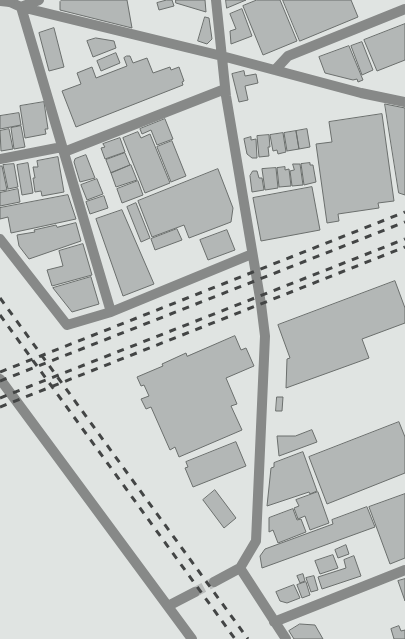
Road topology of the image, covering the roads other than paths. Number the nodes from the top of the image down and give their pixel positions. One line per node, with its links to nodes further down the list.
1 (39, 0): 4 (street)
2 (216, 0): 6 (street)
3 (6, 1): 4 (street)
4 (21, 7): 6 (street); 10 (street)
5 (405, 9): 7 (street)
6 (222, 56): 7 (street); 8 (street)
7 (276, 70): 9 (street)
8 (225, 89): 10 (street); 13 (street)
9 (405, 102)
10 (63, 149): 11 (street); 14 (street)
11 (0, 158)
12 (0, 239): 14 (street)
13 (252, 254): 14 (street); 16 (street)
14 (111, 312)
15 (0, 379): 20 (street)
16 (240, 568): 18 (street); 21 (street)
17 (405, 570): 21 (street)
18 (214, 582)
19 (194, 592): 20 (street)
20 (168, 606): 22 (street)
21 (274, 622): 23 (street)
22 (192, 639)
23 (286, 639)

